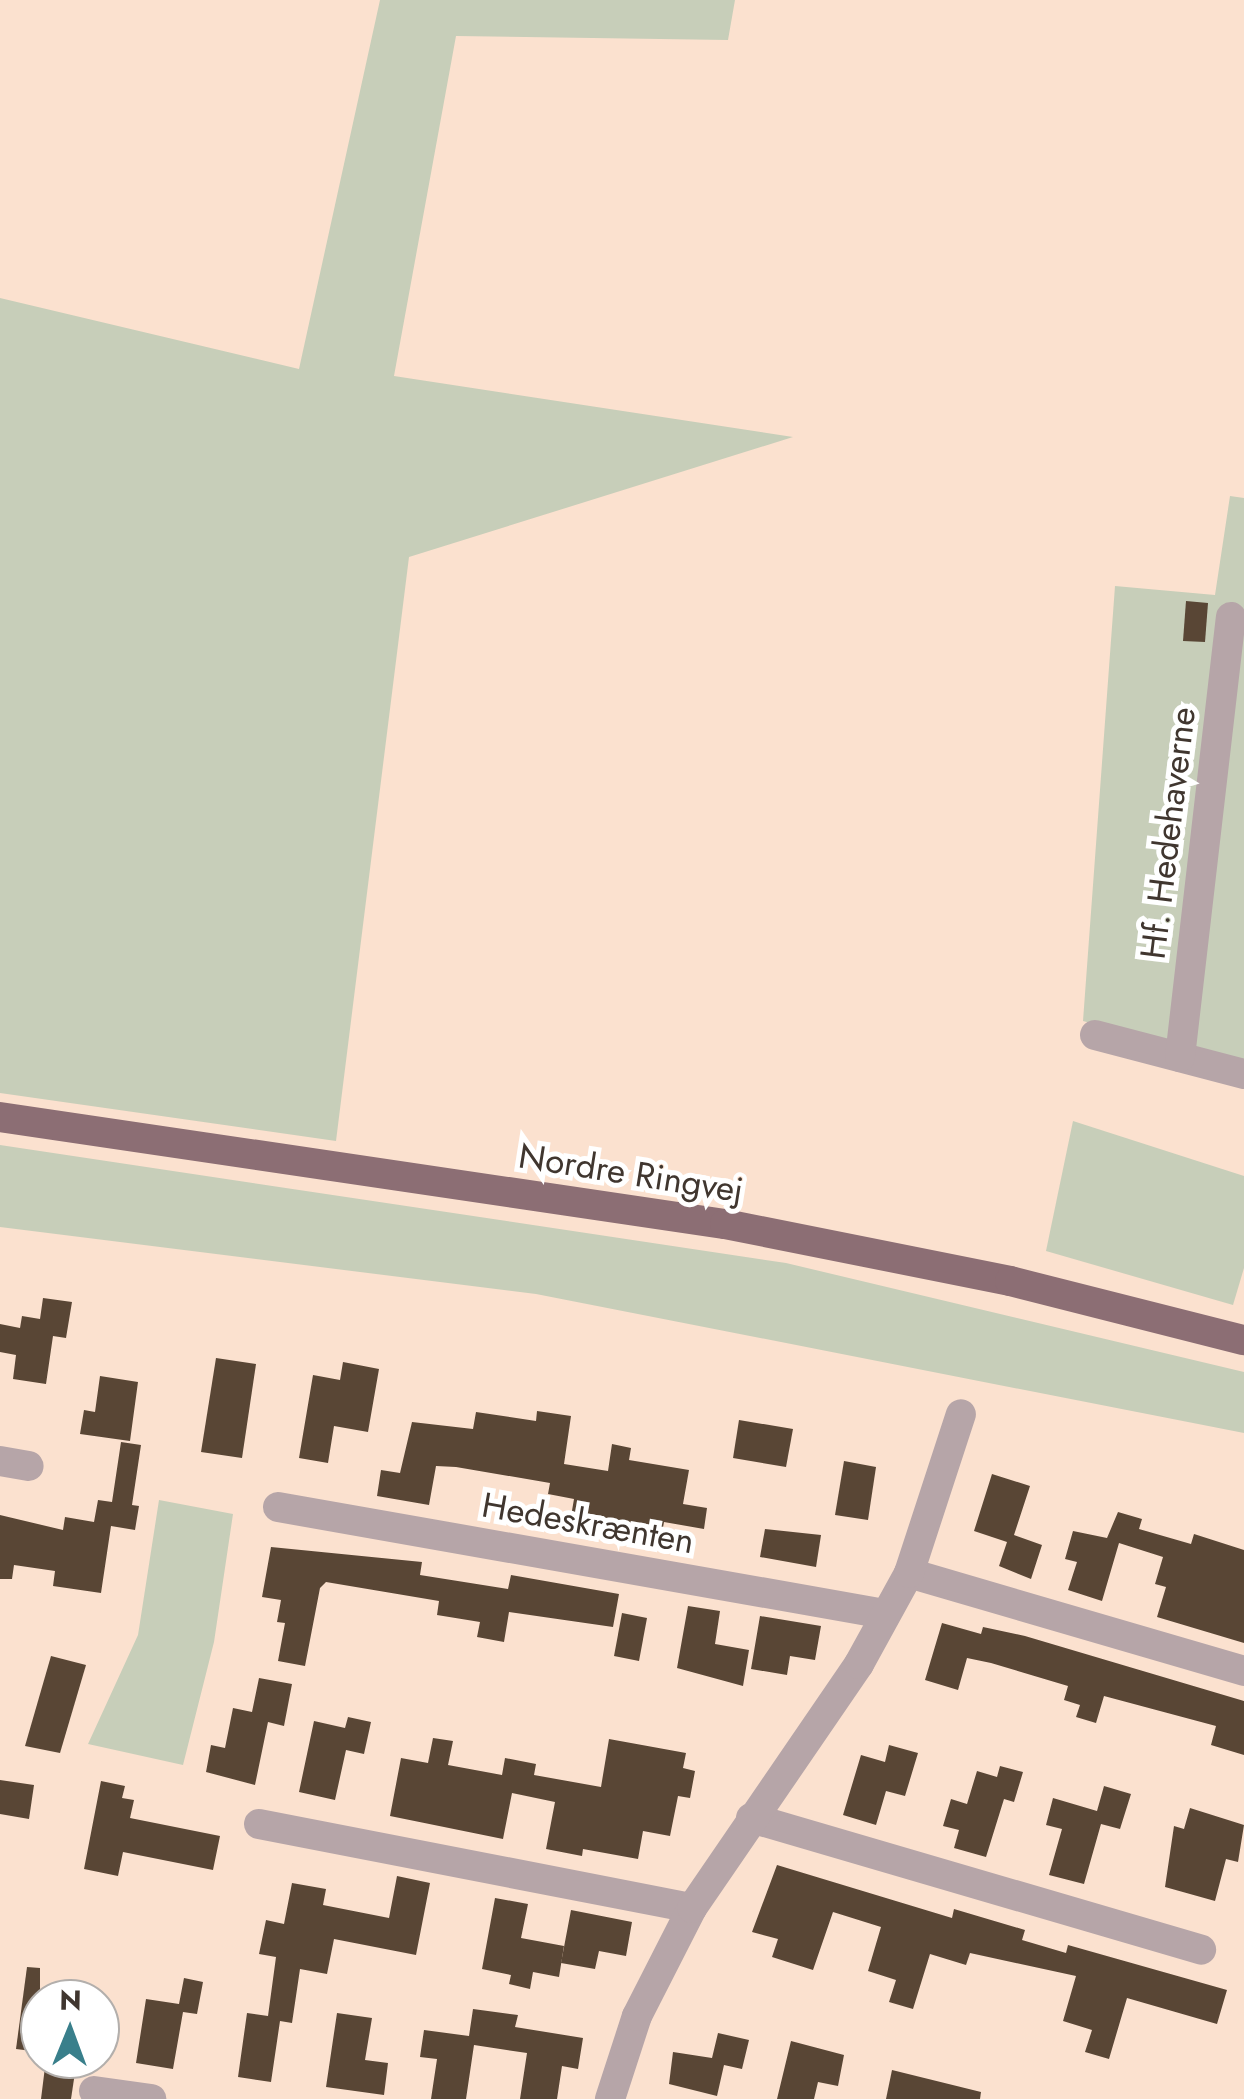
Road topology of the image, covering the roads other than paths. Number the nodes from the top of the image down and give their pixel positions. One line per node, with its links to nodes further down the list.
1 (1231, 617): 3 (street, Hf. Hedehaverne)
2 (1095, 1034): 3 (street)
3 (1180, 1057): 4 (street)
4 (1244, 1074)
5 (0, 1117): 6 (main road, Nordre Ringvej)
6 (1244, 1340)
7 (961, 1414): 9 (street)
8 (278, 1507): 10 (street, Hedeskrænten)
9 (909, 1574): 10 (street); 11 (street)
10 (885, 1614): 12 (street)
11 (1244, 1672)
12 (752, 1818): 14 (street); 15 (street)
13 (258, 1824): 14 (street)
14 (692, 1908): 18 (street)
15 (1201, 1950)
16 (94, 2091): 17 (street)
17 (151, 2099)
18 (610, 2099)

